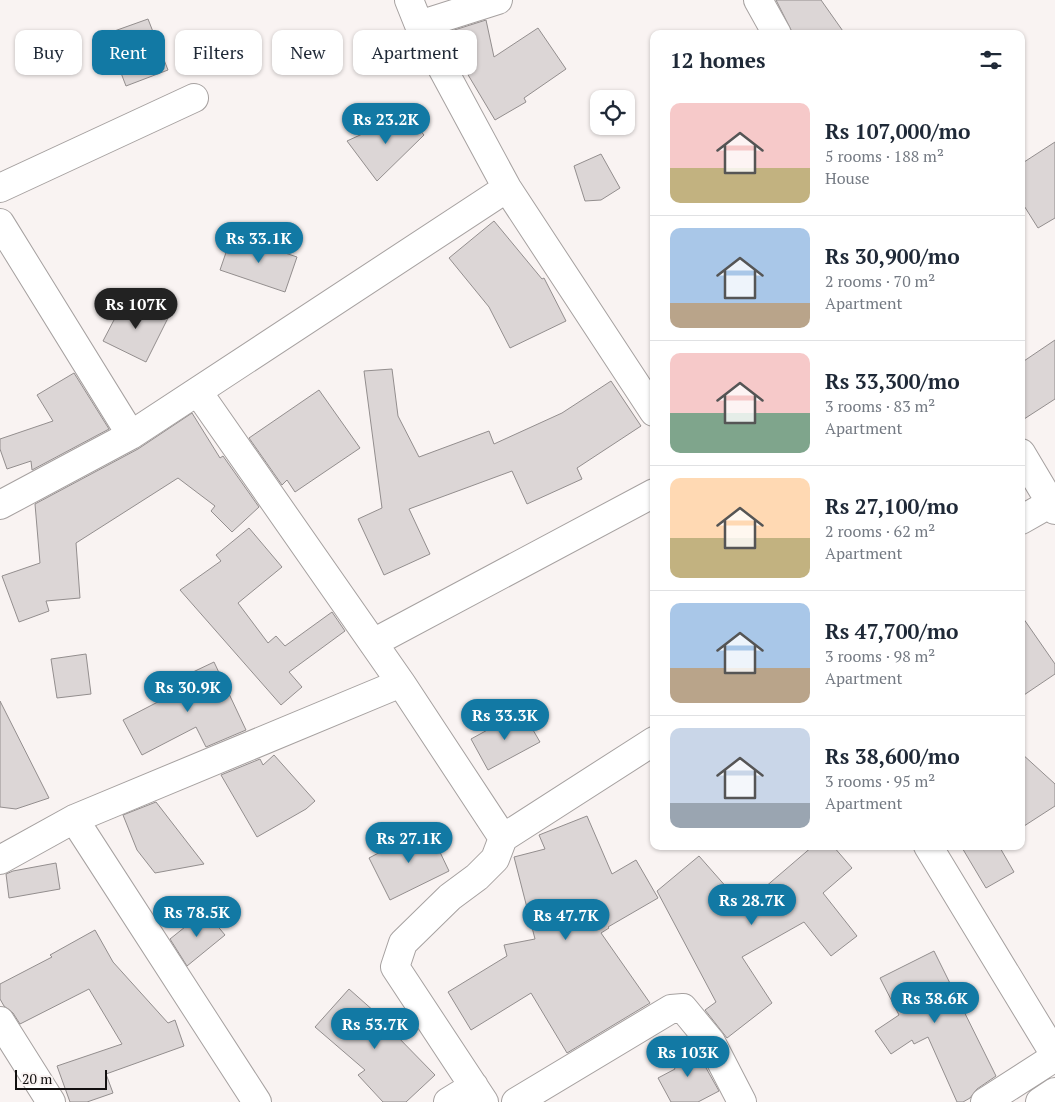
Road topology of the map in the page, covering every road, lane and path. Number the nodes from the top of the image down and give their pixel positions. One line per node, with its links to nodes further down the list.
1 (498, 0): 3 (street)
2 (758, 0): 4 (street)
3 (414, 12): 7 (street)
4 (774, 30)
5 (194, 98): 6 (street)
6 (0, 188)
7 (506, 188): 9 (street); 10 (street)
8 (3, 233): 11 (street)
9 (198, 392): 11 (street); 17 (street)
10 (650, 406)
11 (131, 435): 14 (street)
12 (1025, 460): 15 (street)
13 (650, 495): 17 (street)
14 (1, 503)
15 (1053, 506): 16 (street)
16 (1025, 518)
17 (373, 643): 18 (street)
18 (401, 683): 20 (street); 21 (street)
19 (650, 744): 21 (street)
20 (74, 819): 23 (street); 29 (street)
21 (503, 838): 27 (street)
22 (930, 850): 25 (street)
23 (0, 860)
24 (0, 1021): 28 (street)
25 (1055, 1056): 33 (street)
26 (1055, 1092): 34 (street)
27 (479, 1094): 30 (street)
28 (51, 1102)
29 (257, 1102)
30 (448, 1102)
31 (516, 1102): 32 (street)
32 (742, 1102)
33 (985, 1102)
34 (1040, 1102)

